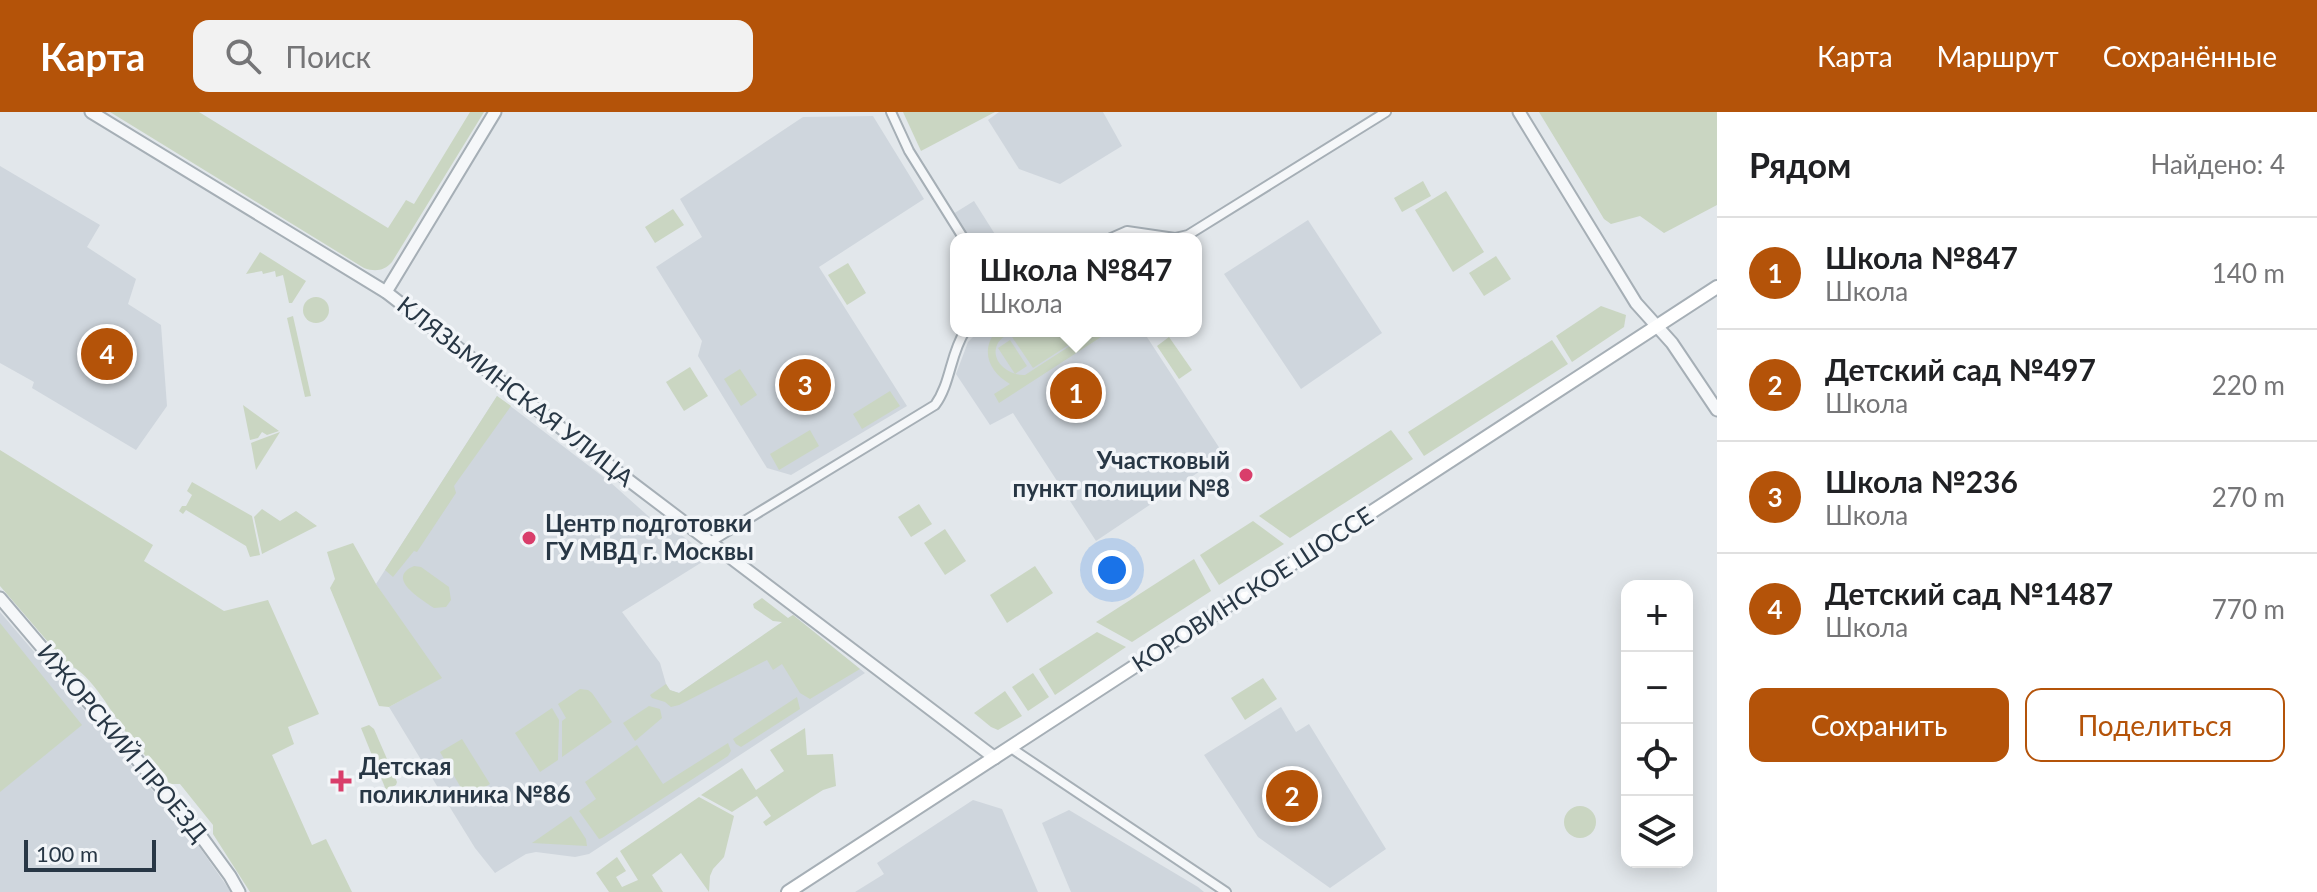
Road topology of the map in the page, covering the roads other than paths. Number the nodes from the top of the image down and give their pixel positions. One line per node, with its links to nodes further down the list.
1 (91, 112): 9 (street, КЛЯЗЬМИНСКАЯ УЛИЦА)
2 (495, 112): 9 (street)
3 (891, 112): 6 (street)
4 (1386, 112): 7 (street)
5 (1519, 112): 10 (street)
6 (960, 233)
7 (1191, 233)
8 (1717, 287): 10 (main road, КОРОВИНСКОЕ ШОССЕ)
9 (386, 292): 13 (street, КЛЯЗЬМИНСКАЯ УЛИЦА)
10 (1658, 325): 12 (street); 15 (main road, КОРОВИНСКОЕ ШОССЕ)
11 (962, 337): 13 (street)
12 (1717, 410)
13 (710, 542): 16 (street, КЛЯЗЬМИНСКАЯ УЛИЦА)
14 (0, 598): 17 (street, ИЖОРСКИЙ ПРОЕЗД)
15 (1011, 748): 16 (main road, КОРОВИНСКОЕ ШОССЕ); 19 (street)
16 (995, 758): 18 (main road, КОРОВИНСКОЕ ШОССЕ)
17 (239, 892)
18 (788, 892)
19 (1226, 892)

